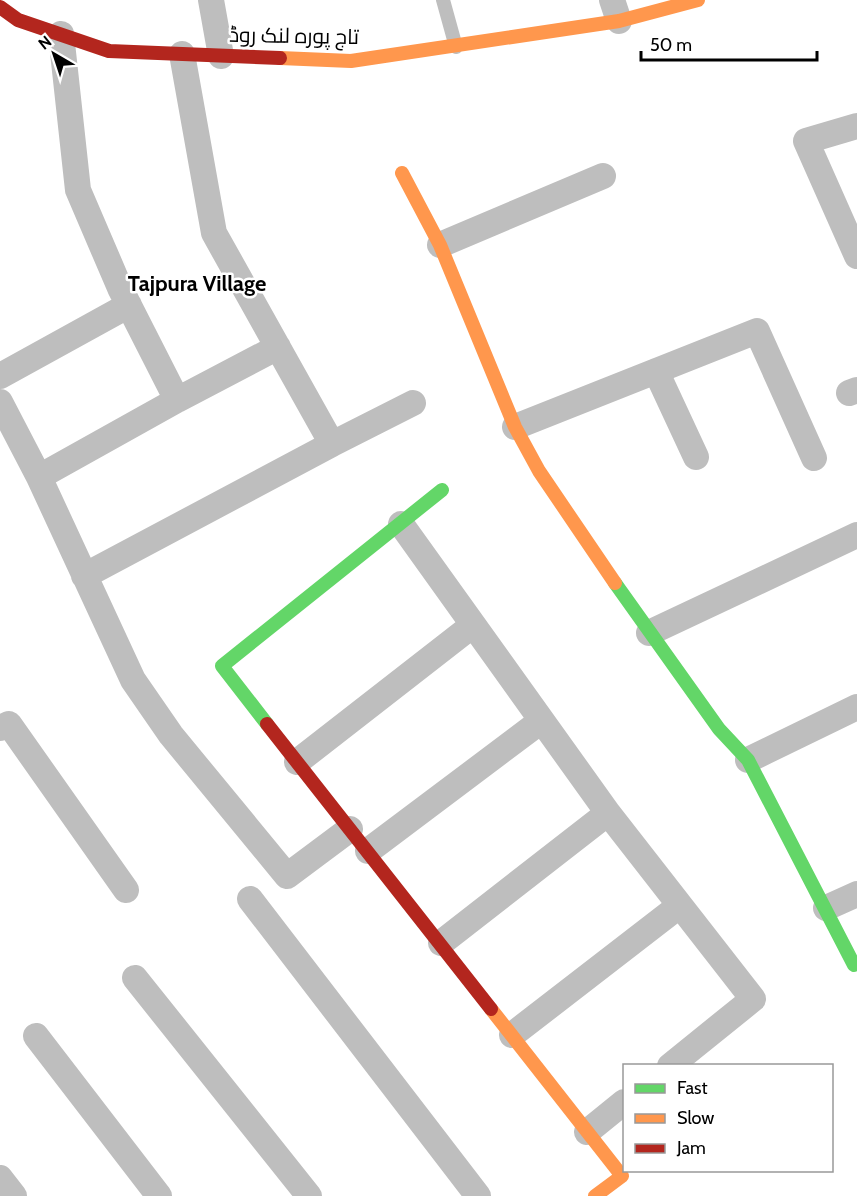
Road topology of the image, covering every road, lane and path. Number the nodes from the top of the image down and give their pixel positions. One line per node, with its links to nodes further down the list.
1 (212, 0): 9 (street)
2 (443, 0): 7 (lane)
3 (696, 0): 5 (street, تاج پورہ لنک روڈ)
4 (0, 7): 6 (street, تاج پورہ لنک روڈ)
5 (615, 11): 7 (street, تاج پورہ لنک روڈ)
6 (61, 34): 8 (street, تاج پورہ لنک روڈ); 15 (street)
7 (456, 47): 9 (street, تاج پورہ لنک روڈ)
8 (182, 54): 9 (street, تاج پورہ لنک روڈ); 16 (street)
9 (221, 56)
10 (857, 126): 14 (street)
11 (402, 173): 13 (street)
12 (603, 177): 13 (street)
13 (440, 245): 22 (street)
14 (857, 256)
15 (129, 305): 18 (street); 19 (street)
16 (278, 347): 19 (street); 23 (street)
17 (656, 371): 22 (street); 24 (street); 25 (street)
18 (0, 376)
19 (177, 399): 26 (street)
20 (0, 402): 26 (street)
21 (412, 403): 23 (street)
22 (515, 428): 32 (street)
23 (332, 444): 30 (street)
24 (696, 457)
25 (813, 458)
26 (39, 477): 30 (street)
27 (442, 490): 28 (street)
28 (401, 524): 31 (street); 37 (street)
29 (857, 536): 32 (street)
30 (84, 576): 39 (street)
31 (473, 625): 34 (street); 37 (street)
32 (649, 633): 36 (street)
33 (857, 707): 36 (street)
34 (541, 722): 38 (street); 40 (street)
35 (0, 728): 41 (street)
36 (748, 760): 45 (street)
37 (297, 762): 39 (street)
38 (608, 813): 44 (street); 46 (street)
39 (350, 828): 40 (street)
40 (368, 851): 46 (street)
41 (126, 890)
42 (857, 894): 45 (street)
43 (250, 899): 58 (street)
44 (679, 906): 49 (street); 51 (street)
45 (826, 908): 47 (street)
46 (441, 943): 49 (street)
47 (854, 965)
48 (135, 978): 57 (street)
49 (512, 1035): 53 (street)
50 (36, 1036): 56 (street)
51 (671, 1064)
52 (623, 1103): 53 (street)
53 (587, 1132): 59 (street)
54 (0, 1178): 55 (street)
55 (14, 1196)
56 (159, 1196)
57 (309, 1196)
58 (478, 1196)
59 (595, 1196)

